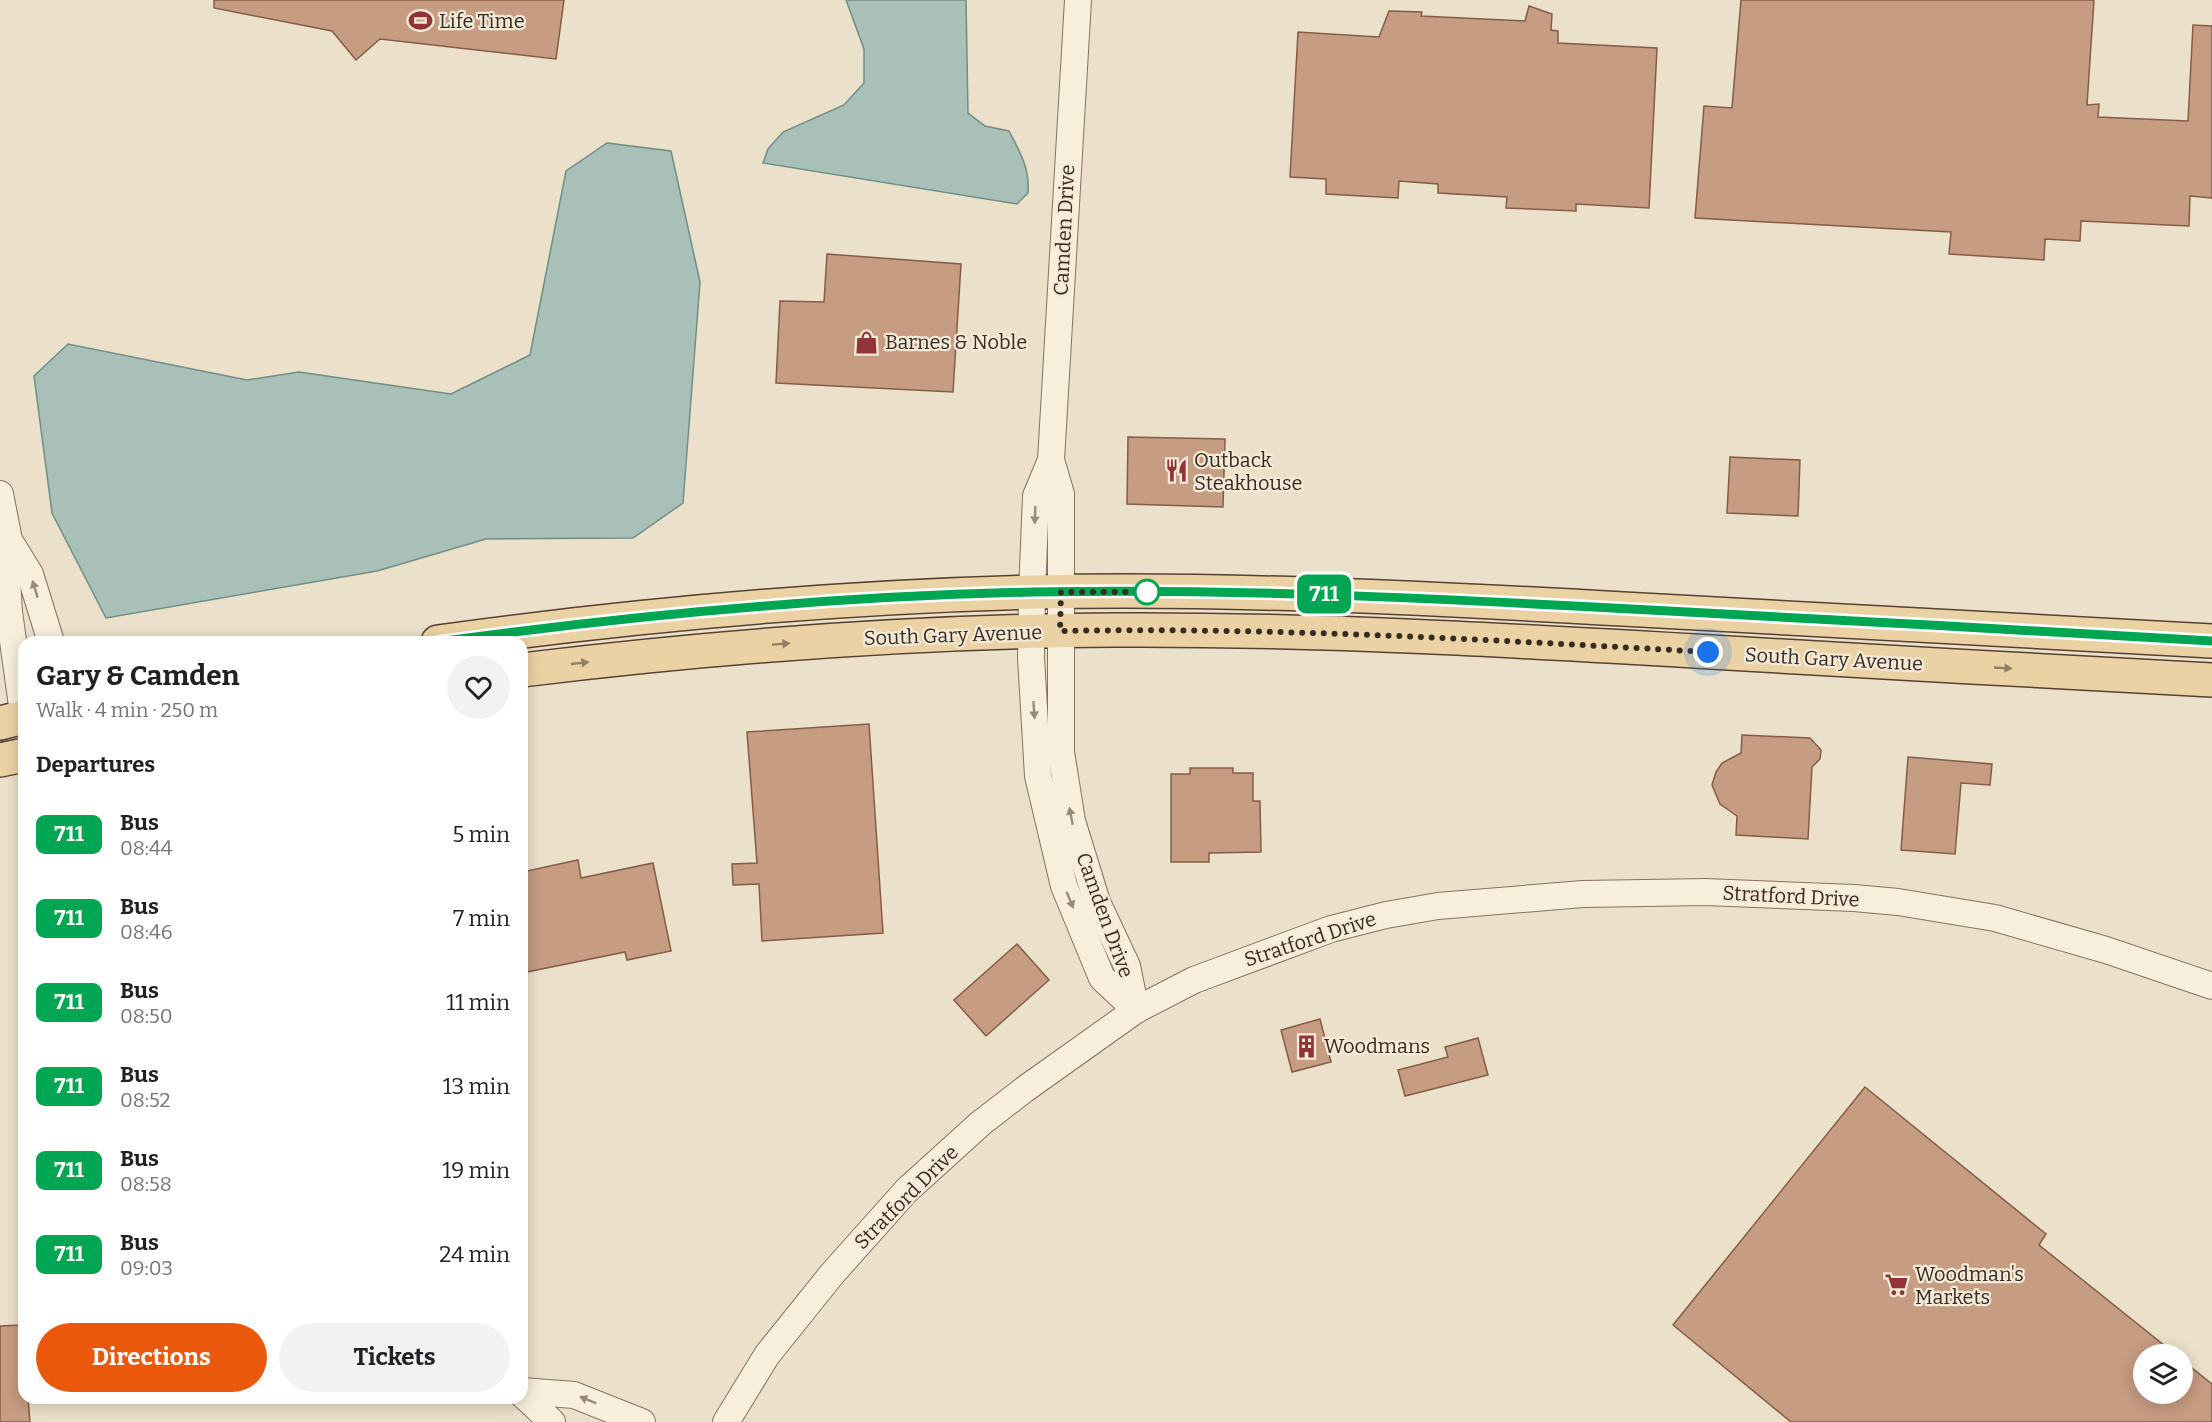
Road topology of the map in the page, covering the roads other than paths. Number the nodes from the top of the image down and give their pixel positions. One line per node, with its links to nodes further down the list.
1 (1078, 0): 4 (street, Camden Drive)
2 (0, 494): 3 (street)
3 (9, 540): 6 (street, one-way to 3); 10 (street)
4 (1046, 592): 5 (street, Camden Drive); 7 (main road, South Gary Avenue); 8 (main road, South Gary Avenue)
5 (1046, 632): 9 (main road, South Gary Avenue, one-way to 5); 11 (main road, South Gary Avenue, one-way to 11); 17 (street, Camden Drive)
6 (49, 636)
7 (489, 636)
8 (2212, 641)
9 (528, 669)
10 (18, 676)
11 (2212, 680)
12 (18, 719): 13 (main road)
13 (0, 723)
14 (18, 756): 15 (main road)
15 (0, 760)
16 (2212, 986): 17 (street, Stratford Drive)
17 (1136, 1010): 22 (street, Stratford Drive)
18 (528, 1393): 21 (street, one-way to 18)
19 (528, 1399): 20 (street)
20 (552, 1422)
21 (642, 1422)
22 (726, 1422)

